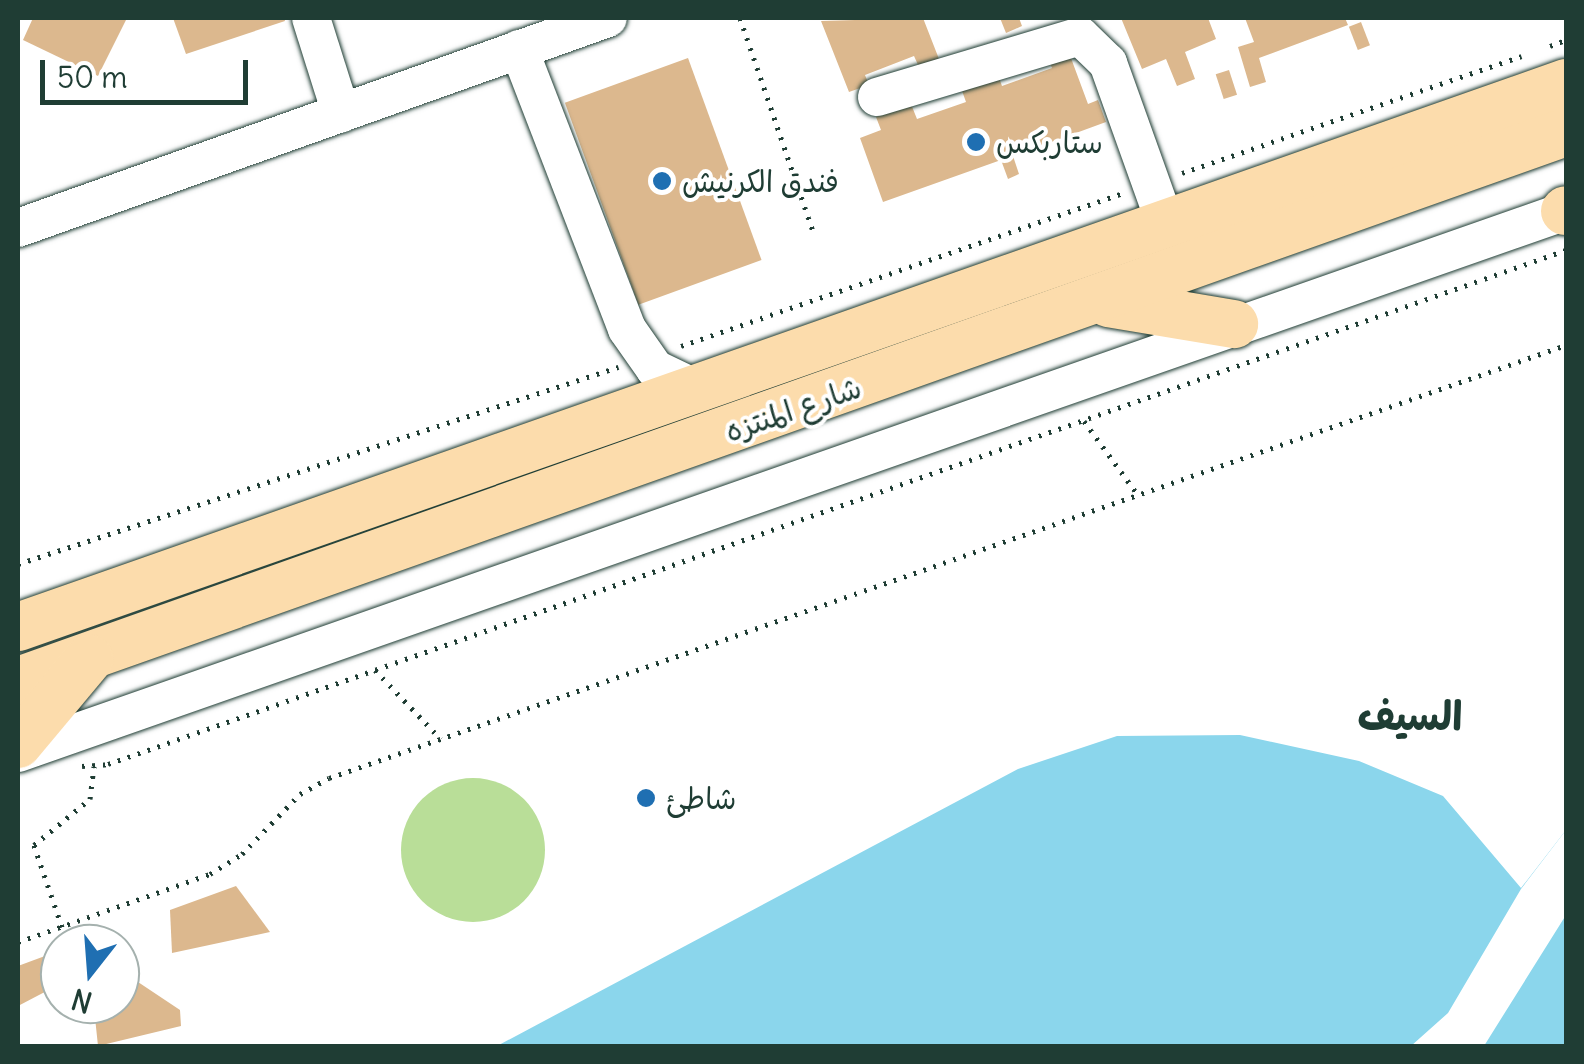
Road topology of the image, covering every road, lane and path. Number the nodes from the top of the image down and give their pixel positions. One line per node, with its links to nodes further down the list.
1 (312, 18): 8 (street)
2 (608, 18): 5 (street)
3 (740, 18): 13 (path)
4 (1566, 40): 10 (path)
5 (519, 49): 8 (street); 18 (street)
6 (1566, 82): 10 (main road, شارع المنتزه)
7 (877, 98): 10 (street)
8 (341, 113): 12 (street)
9 (1566, 132): 15 (main road, شارع المنتزه)
10 (1158, 204): 18 (path); 19 (main road, شارع المنتزه)
11 (1566, 211): 16 (street)
12 (18, 228)
13 (814, 234)
14 (1566, 250): 20 (path)
15 (1094, 303): 16 (main road); 26 (main road, شارع المنتزه)
16 (1234, 324): 31 (street)
17 (1566, 346): 21 (path)
18 (646, 358): 19 (street); 22 (path)
19 (699, 390): 23 (main road, شارع المنتزه)
20 (1083, 420): 21 (path); 27 (path)
21 (1138, 495): 29 (path)
22 (18, 564)
23 (99, 599): 24 (main road, شارع المنتزه); 25 (main road)
24 (18, 627)
25 (18, 649)
26 (95, 654): 28 (main road, شارع المنتزه); 30 (main road)
27 (375, 670): 29 (path); 33 (path)
28 (18, 682)
29 (440, 739): 35 (path)
30 (18, 744)
31 (18, 753)
32 (69, 765): 33 (path)
33 (94, 766): 34 (path)
34 (61, 924)
35 (70, 924)

